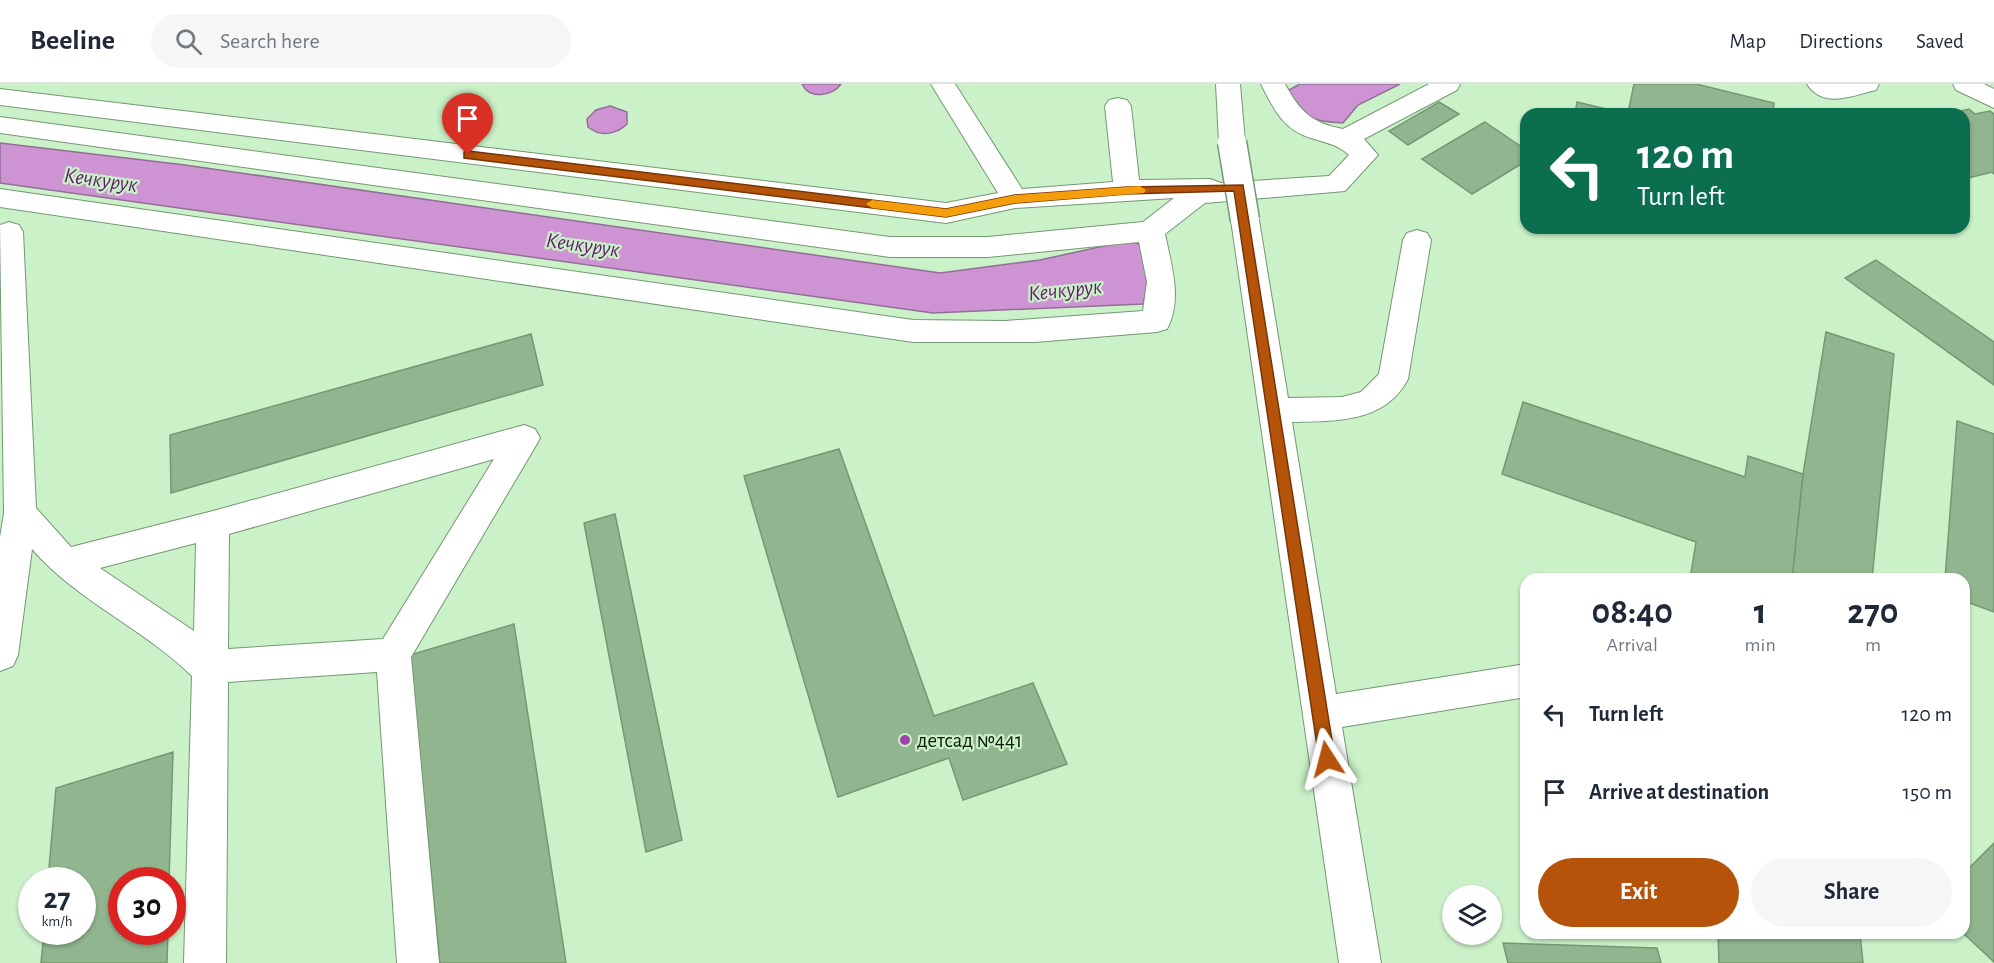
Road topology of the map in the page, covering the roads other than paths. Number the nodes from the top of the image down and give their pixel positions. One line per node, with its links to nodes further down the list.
1 (975, 84): 8 (street)
2 (1228, 84): 14 (street, bridge)
3 (1273, 84): 13 (street)
4 (1448, 84): 13 (street)
5 (1819, 84): 6 (street)
6 (1867, 84)
7 (1965, 84): 10 (street)
8 (946, 87): 17 (street)
9 (0, 97): 17 (street)
10 (1994, 100)
11 (1119, 106): 15 (street)
12 (0, 125): 18 (street)
13 (1346, 138): 18 (street)
14 (1239, 187): 15 (street); 21 (street, bridge)
15 (1127, 190): 17 (street)
16 (0, 198): 18 (street)
17 (1015, 199)
18 (1150, 231)
19 (9, 232): 22 (street)
20 (1417, 240): 21 (street)
21 (1275, 410): 29 (street)
22 (20, 513): 24 (street); 25 (street)
23 (213, 525): 24 (street); 26 (street); 27 (street)
24 (65, 563): 27 (street)
25 (0, 655)
26 (393, 655): 27 (street); 31 (street)
27 (208, 667): 30 (street)
28 (1520, 681): 29 (street)
29 (1320, 714): 32 (street)
30 (205, 963)
31 (418, 963)
32 (1360, 963)

